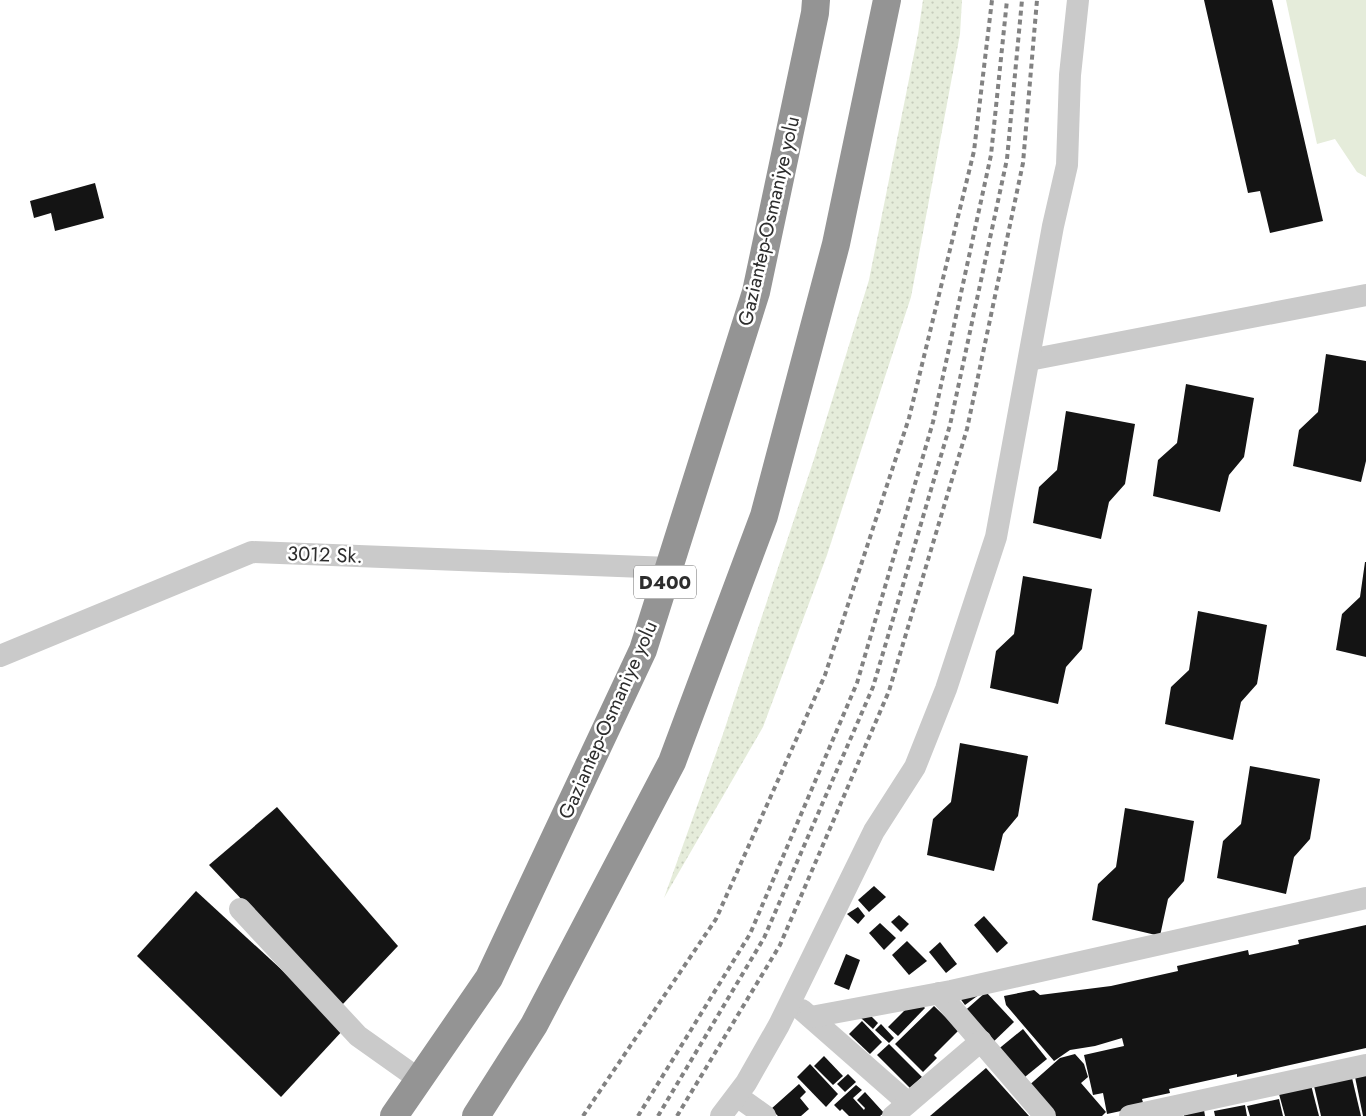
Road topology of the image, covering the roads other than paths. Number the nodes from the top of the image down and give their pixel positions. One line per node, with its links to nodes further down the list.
1 (816, 0): 6 (highway, Gaziantep-Osmaniye yolu / D400)
2 (887, 0): 19 (highway)
3 (1078, 0): 5 (street)
4 (1366, 295): 5 (street)
5 (1029, 360): 11 (street)
6 (670, 568): 7 (street, 3012 Sk.); 15 (highway, Gaziantep-Osmaniye yolu / D400)
7 (0, 656)
8 (1366, 898): 10 (street)
9 (240, 909): 15 (street)
10 (939, 993): 12 (street); 13 (street)
11 (791, 1002): 12 (street); 16 (street)
12 (811, 1017): 17 (street)
13 (981, 1041): 17 (street); 22 (street)
14 (1366, 1065): 23 (street)
15 (420, 1080): 18 (highway, Gaziantep-Osmaniye yolu / D400)
16 (737, 1096): 20 (street); 21 (street)
17 (901, 1109)
18 (394, 1116)
19 (476, 1116)
20 (721, 1116)
21 (765, 1116)
22 (1045, 1116)
23 (1130, 1116)

